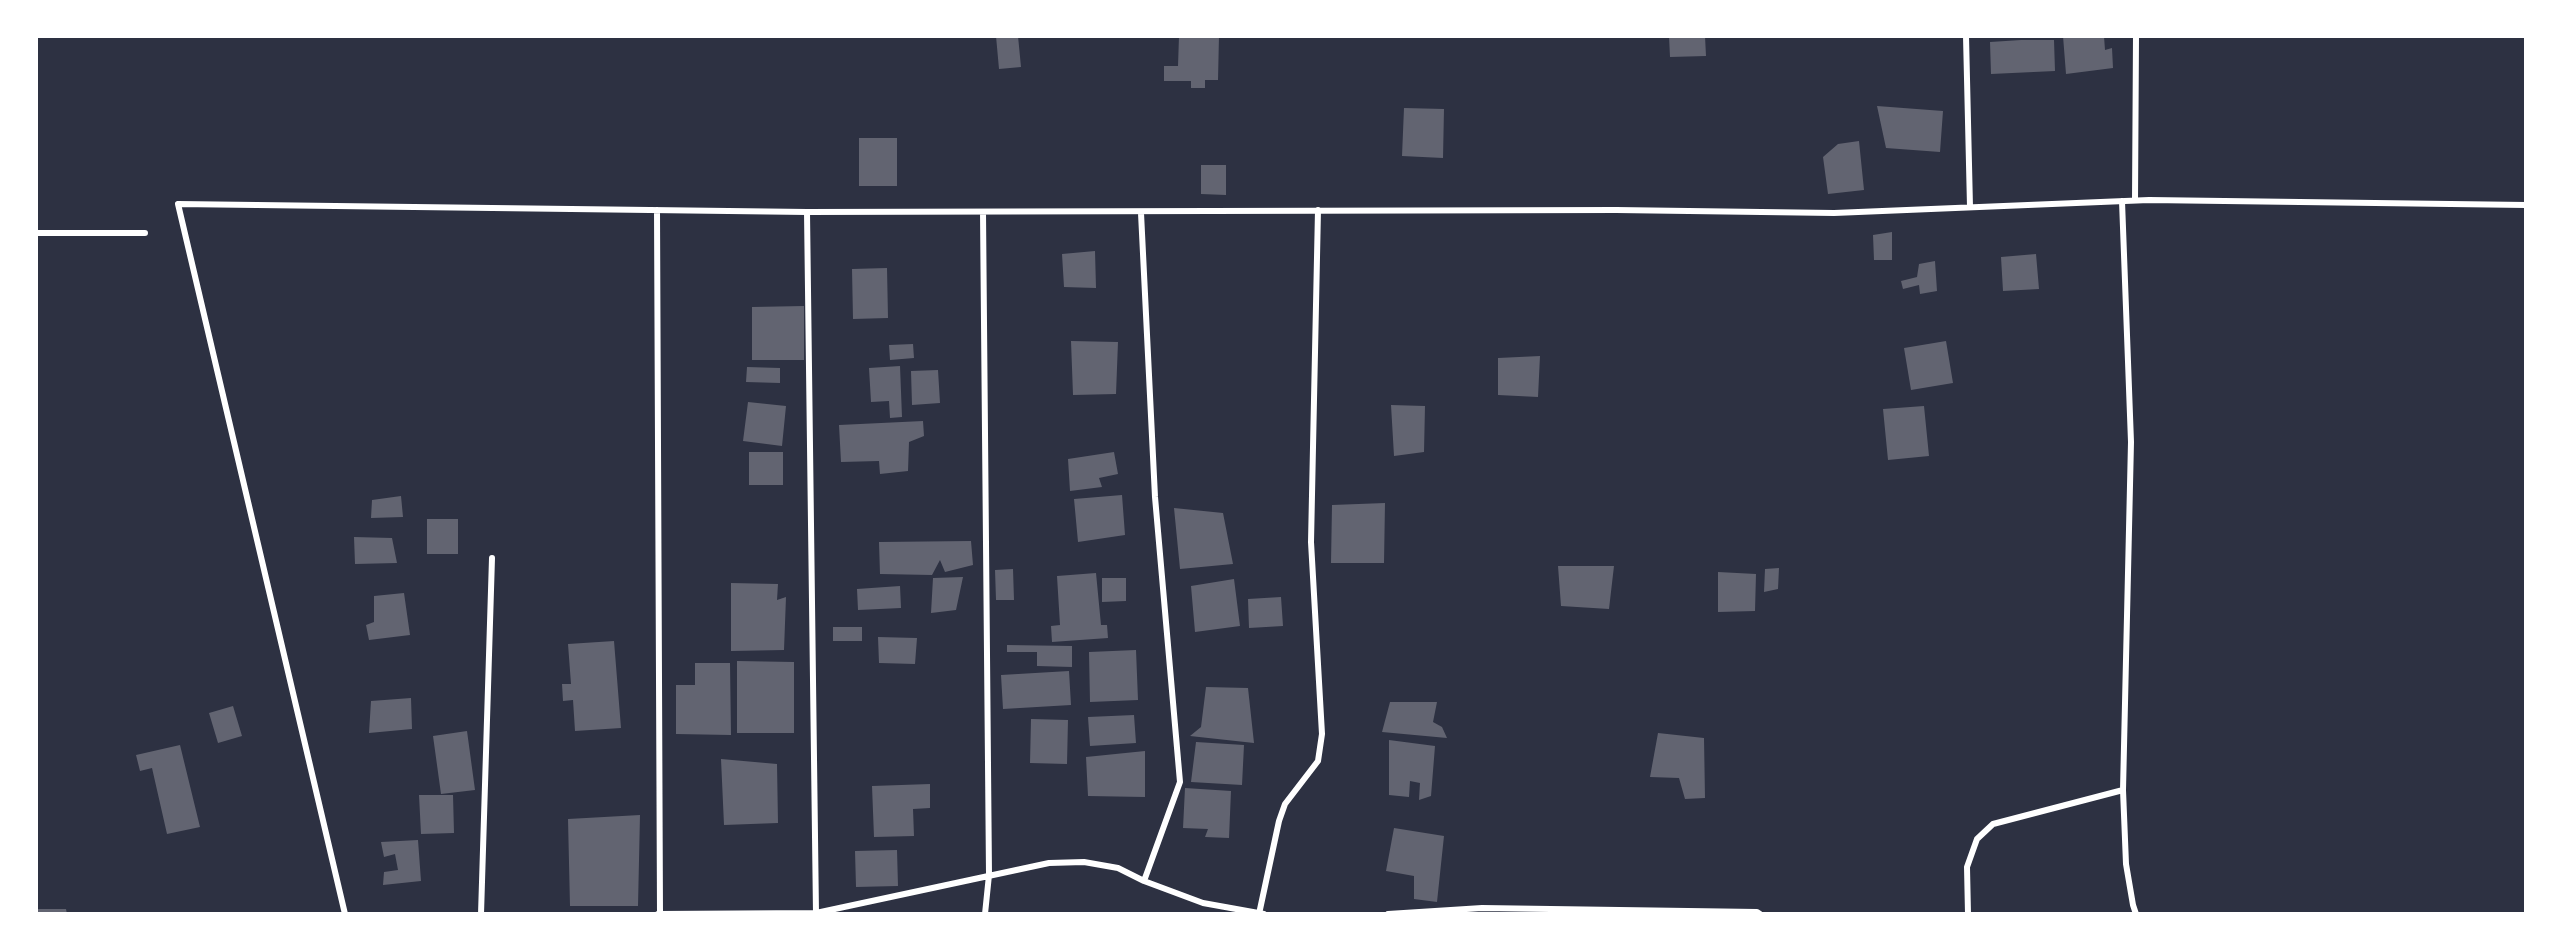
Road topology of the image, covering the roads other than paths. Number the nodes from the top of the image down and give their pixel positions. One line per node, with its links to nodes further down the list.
1 (1966, 36): 6 (street)
2 (2136, 36): 3 (street)
3 (2135, 200): 4 (street); 5 (street)
4 (2122, 201): 6 (street); 15 (street)
5 (2526, 205)
6 (1970, 207): 8 (street)
7 (657, 210): 9 (street); 19 (street); 21 (street)
8 (1318, 210): 11 (street); 23 (street)
9 (807, 212): 10 (street); 18 (street)
10 (983, 212): 11 (street); 16 (street)
11 (1141, 213): 17 (street)
12 (36, 233): 13 (street)
13 (146, 233)
14 (492, 558): 20 (street)
15 (2123, 790): 27 (street); 28 (street)
16 (989, 875): 17 (street); 18 (street); 22 (street)
17 (1144, 881): 23 (street)
18 (816, 913): 21 (street)
19 (345, 914)
20 (481, 914)
21 (659, 914)
22 (985, 914)
23 (1259, 914): 24 (street)
24 (1264, 914)
25 (1388, 914): 26 (street)
26 (1760, 914)
27 (1968, 914)
28 (2136, 914)

